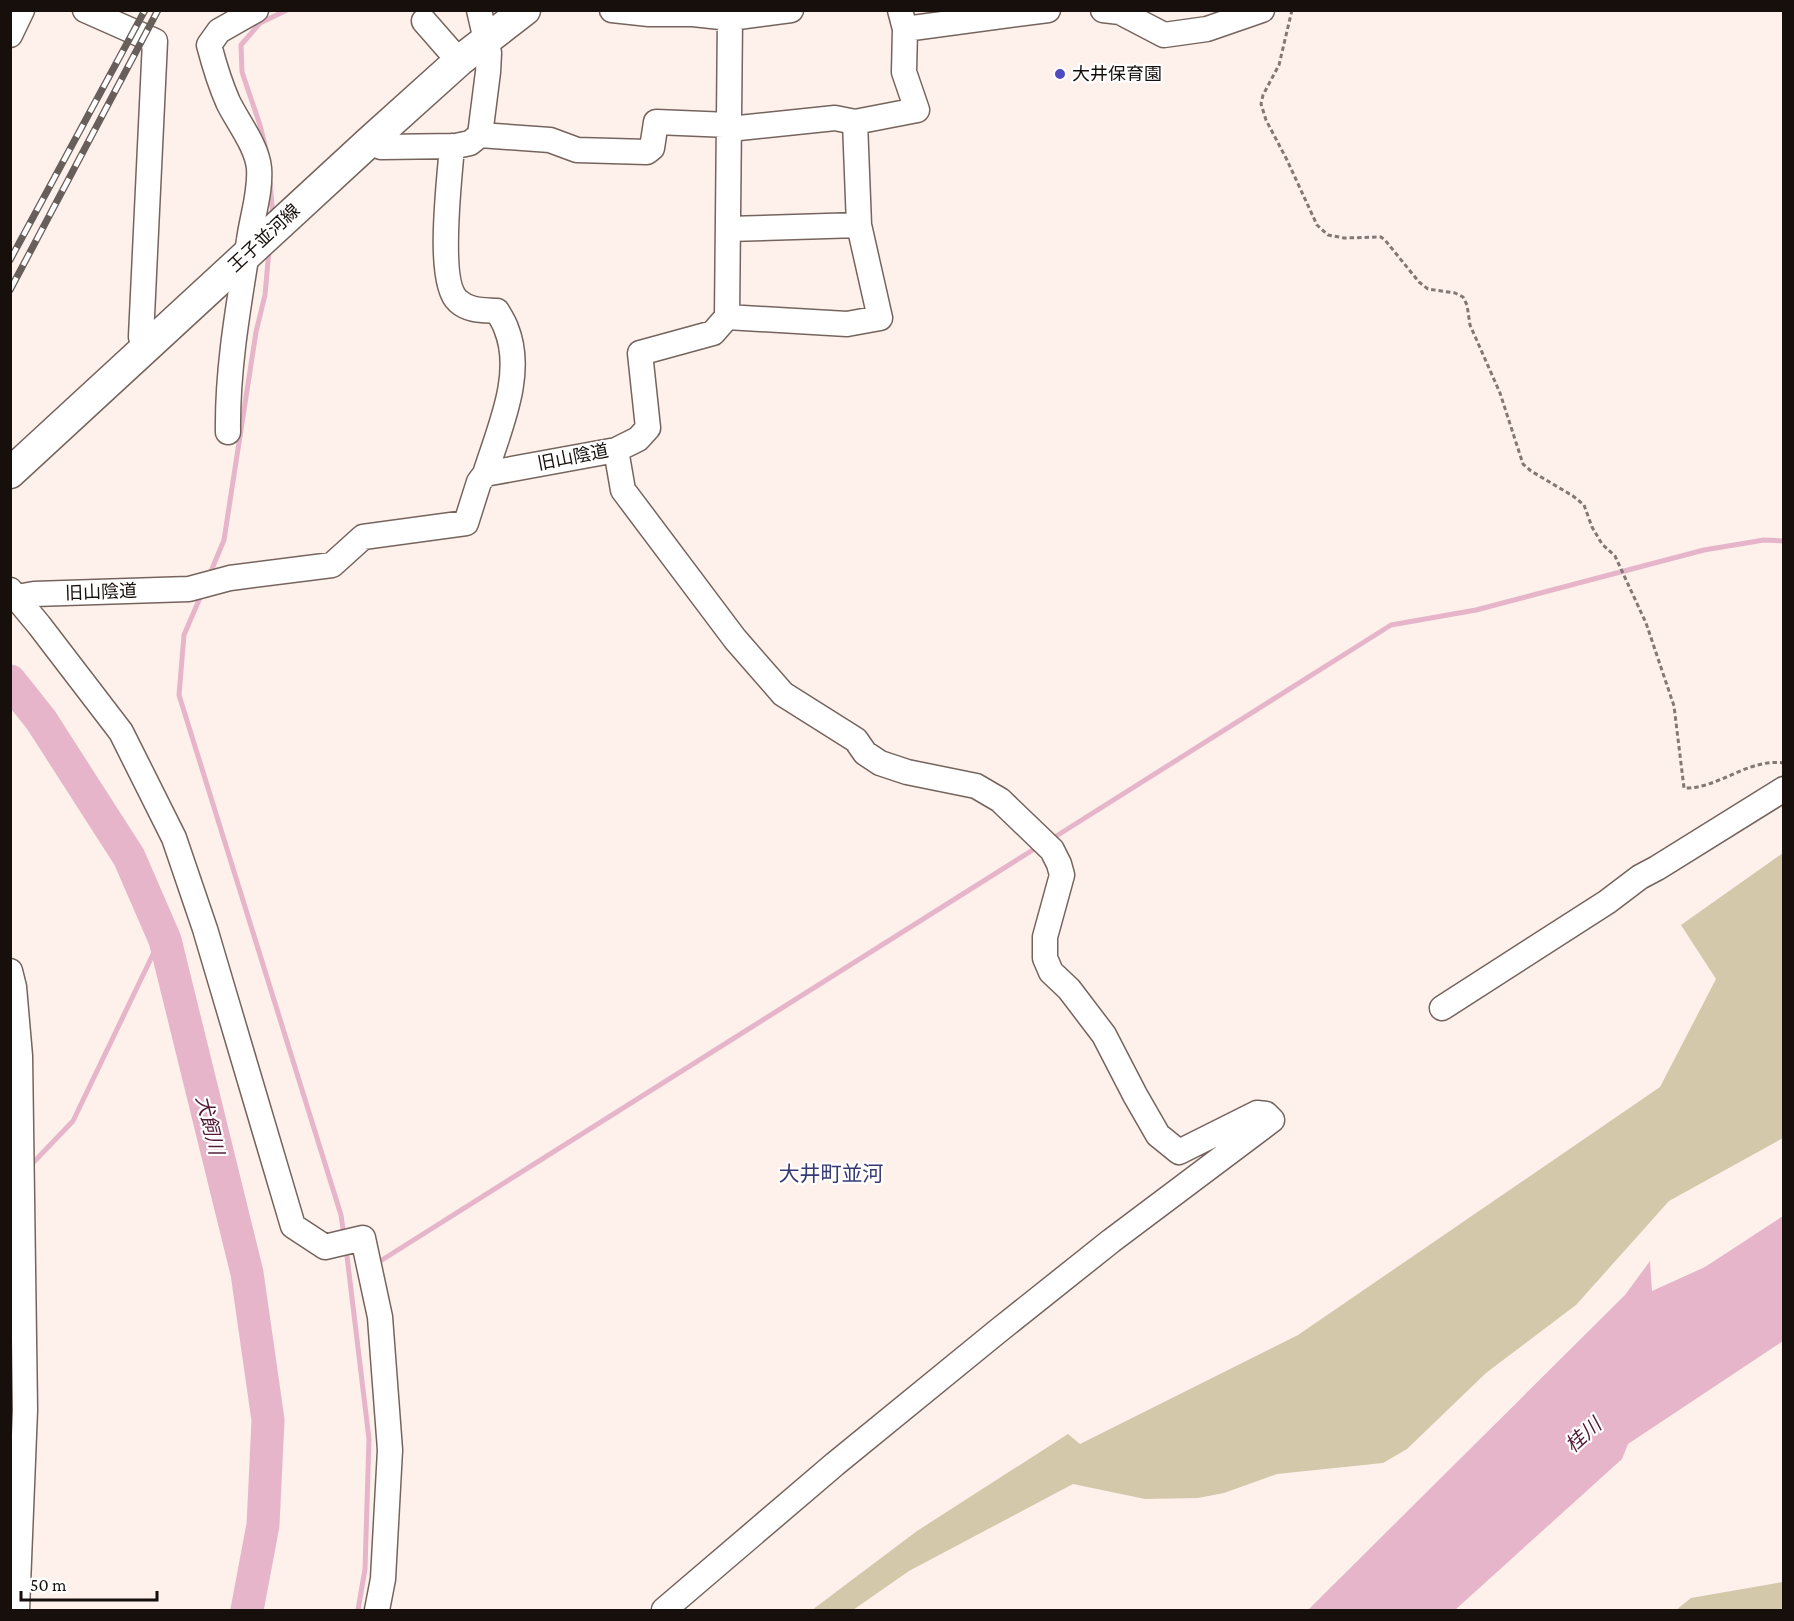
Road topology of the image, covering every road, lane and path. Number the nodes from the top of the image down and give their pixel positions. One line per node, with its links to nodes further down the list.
1 (22, 10): 18 (street)
2 (85, 10): 14 (street)
3 (256, 10): 28 (street)
4 (479, 10): 19 (street)
5 (525, 10): 19 (main road, 王子並河線)
6 (612, 10): 12 (street)
7 (791, 10): 15 (street)
8 (1048, 10): 13 (street)
9 (1103, 10): 10 (street)
10 (1262, 10)
11 (1292, 10): 36 (path)
12 (693, 12): 15 (street)
13 (961, 16): 16 (street)
14 (117, 17): 30 (street)
15 (730, 18): 22 (street)
16 (902, 20): 21 (street)
17 (424, 21): 20 (street)
18 (10, 35)
19 (486, 40): 20 (main road, 王子並河線); 23 (street)
20 (459, 61): 24 (main road, 王子並河線)
21 (855, 122): 22 (street); 26 (street)
22 (729, 125): 23 (street); 27 (street)
23 (480, 135): 25 (street)
24 (369, 142): 25 (street); 28 (main road, 王子並河線)
25 (452, 146): 34 (street)
26 (859, 225): 27 (street); 29 (street)
27 (728, 229): 29 (street)
28 (250, 251): 30 (main road, 王子並河線); 31 (street)
29 (727, 316): 32 (street, 旧山陰道)
30 (145, 348): 33 (main road, 王子並河線)
31 (228, 432)
32 (616, 450): 34 (street, 旧山陰道); 42 (street)
33 (10, 473)
34 (485, 474): 35 (street, 旧山陰道)
35 (14, 593): 41 (street)
36 (1784, 763)
37 (1784, 789): 39 (street)
38 (10, 971): 40 (street)
39 (1442, 1008)
40 (17, 1611)
41 (377, 1611)
42 (664, 1611)

